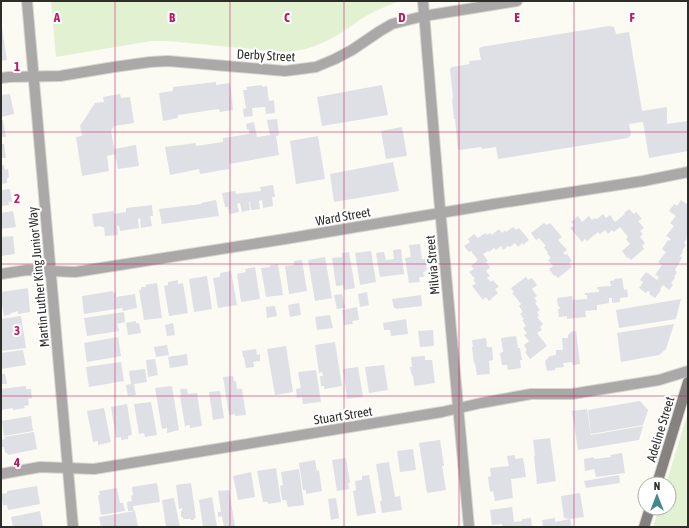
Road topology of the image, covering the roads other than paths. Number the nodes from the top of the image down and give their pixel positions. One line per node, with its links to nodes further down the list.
1 (27, 1): 5 (street, Martin Luther King Junior Way)
2 (423, 1): 4 (street, Milvia Street)
3 (517, 1): 4 (street, Derby Street)
4 (424, 16): 5 (street, Derby Street); 8 (street, Milvia Street)
5 (34, 76): 6 (street, Derby Street); 9 (street, Martin Luther King Junior Way)
6 (1, 78)
7 (688, 172): 8 (street, Ward Street)
8 (440, 213): 9 (street, Ward Street); 13 (street, Milvia Street)
9 (51, 271): 10 (street, Ward Street); 14 (street, Martin Luther King Junior Way)
10 (1, 274)
11 (688, 371): 13 (street, Stuart Street)
12 (688, 382): 16 (main road, Adeline Street)
13 (458, 408): 14 (street, Stuart Street); 19 (street, Milvia Street)
14 (68, 468): 15 (street, Stuart Street); 18 (street, Martin Luther King Junior Way)
15 (1, 474)
16 (659, 476)
17 (647, 516): 20 (main road)
18 (73, 527)
19 (469, 527)
20 (644, 527)

